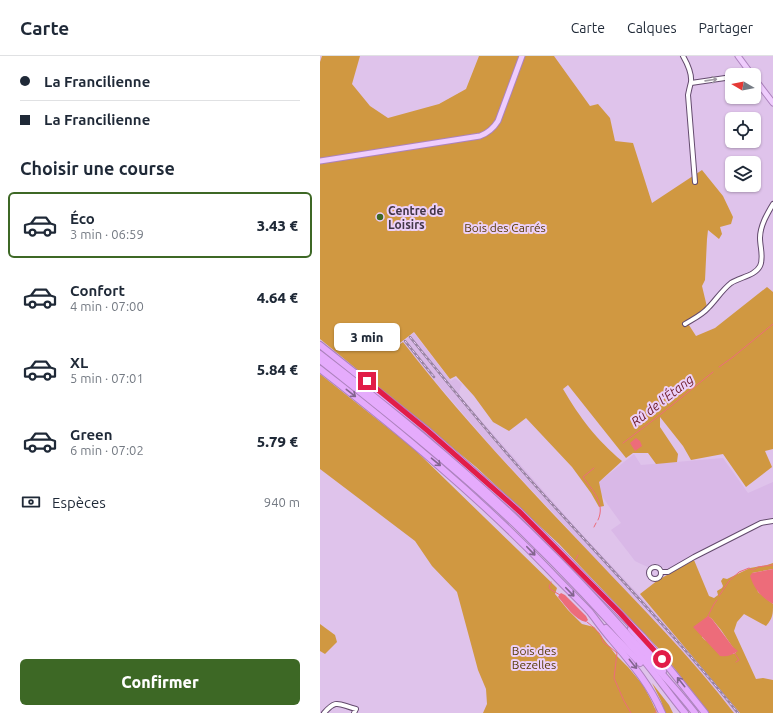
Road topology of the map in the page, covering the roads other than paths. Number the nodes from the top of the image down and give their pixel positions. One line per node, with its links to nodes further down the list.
1 (522, 56): 9 (main road)
2 (683, 56): 6 (street)
3 (738, 56): 4 (main road)
4 (747, 68)
5 (725, 78): 6 (street, one-way to 5)
6 (690, 83): 10 (street)
7 (761, 87): 8 (main road)
8 (773, 103)
9 (320, 161)
10 (695, 182)
11 (773, 204): 12 (street)
12 (685, 324)
13 (322, 346): 19 (highway)
14 (320, 354): 22 (highway)
15 (320, 360): 21 (highway)
16 (320, 369): 20 (highway, one-way to 20)
17 (773, 521): 18 (street)
18 (661, 572)
19 (598, 592): 22 (highway); 28 (highway, one-way to 19)
20 (590, 613): 21 (highway); 25 (highway, one-way to 25)
21 (662, 685): 26 (highway)
22 (679, 693): 27 (highway)
23 (324, 713): 24 (street)
24 (354, 713)
25 (662, 713)
26 (685, 713)
27 (695, 713)
28 (705, 713)

